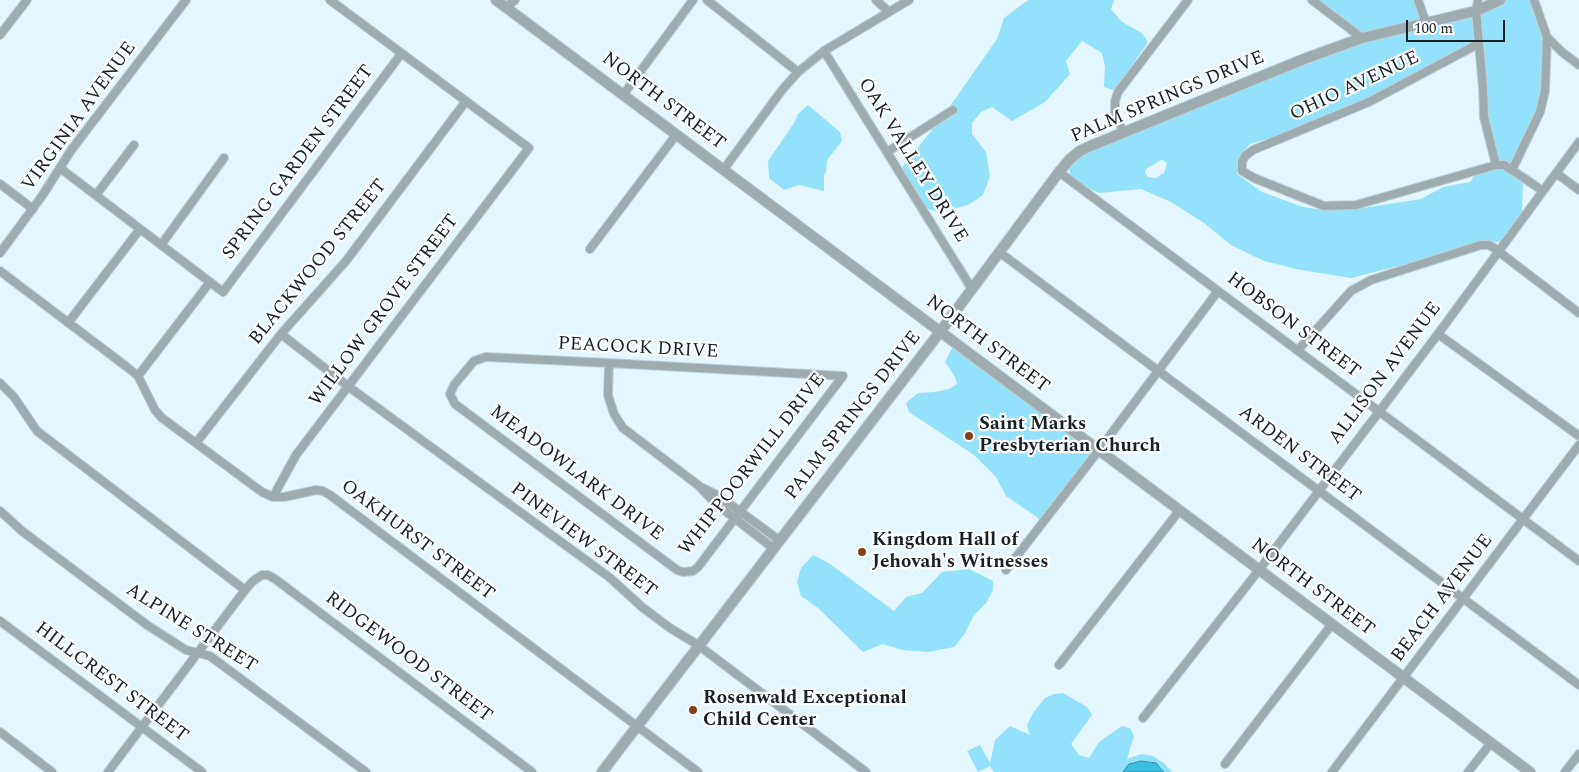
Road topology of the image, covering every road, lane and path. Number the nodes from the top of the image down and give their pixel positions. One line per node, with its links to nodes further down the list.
1 (26, 0): 20 (street)
2 (186, 0): 38 (street, VIRGINIA AVENUE)
3 (330, 0): 25 (street)
4 (496, 0): 16 (street, NORTH STREET)
5 (515, 0): 16 (street)
6 (693, 0): 28 (street)
7 (707, 0): 27 (street)
8 (876, 0): 17 (street)
9 (910, 0): 17 (street)
10 (1188, 0): 31 (street)
11 (1312, 0): 22 (street)
12 (1418, 0): 19 (street)
13 (1478, 0): 18 (street)
14 (1500, 0): 18 (street, PALM SPRINGS DRIVE)
15 (1534, 0): 21 (street)
16 (506, 7): 28 (street, NORTH STREET)
17 (889, 12): 24 (street)
18 (1476, 12): 19 (street, PALM SPRINGS DRIVE); 23 (street)
19 (1426, 22): 22 (street, PALM SPRINGS DRIVE)
20 (0, 35)
21 (1547, 37): 26 (street); 40 (street)
22 (1362, 38): 31 (street, PALM SPRINGS DRIVE)
23 (1478, 44): 37 (street); 37 (street, OHIO AVENUE)
24 (824, 51): 27 (street); 35 (street, OAK VALLEY DRIVE)
25 (401, 54): 29 (street); 55 (street, SPRING GARDEN STREET)
26 (1579, 65)
27 (798, 72): 39 (street)
28 (623, 95): 32 (street, NORTH STREET)
29 (466, 102): 61 (street, BLACKWOOD STREET); 69 (street, WILLOW GROVE STREET)
30 (953, 110): 35 (street)
31 (1123, 132): 41 (street, PALM SPRINGS DRIVE)
32 (676, 135): 39 (street, NORTH STREET); 50 (street)
33 (1579, 142): 42 (street, ALLISON AVENUE)
34 (134, 146): 46 (street)
35 (887, 152): 56 (street, OAK VALLEY DRIVE)
36 (224, 158): 49 (street)
37 (1496, 165): 40 (street)
38 (60, 168): 46 (street); 47 (street, VIRGINIA AVENUE)
39 (724, 169): 60 (street, NORTH STREET)
40 (1512, 170): 45 (street)
41 (1059, 172): 52 (street, PALM SPRINGS DRIVE); 57 (street, HOBSON STREET)
42 (1556, 173): 44 (street); 45 (street, ALLISON AVENUE)
43 (0, 184): 47 (street)
44 (1579, 190)
45 (1543, 191): 51 (street, ALLISON AVENUE)
46 (96, 195): 48 (street)
47 (33, 209): 53 (street, VIRGINIA AVENUE)
48 (140, 229): 49 (street); 59 (street)
49 (161, 245): 55 (street)
50 (590, 249)
51 (1498, 251): 58 (street); 62 (street, ALLISON AVENUE); 63 (street)
52 (999, 252): 56 (street, PALM SPRINGS DRIVE); 65 (street, ARDEN STREET)
53 (0, 253)
54 (0, 271): 59 (street)
55 (210, 282): 66 (street)
56 (972, 289): 60 (street, PALM SPRINGS DRIVE)
57 (1218, 291): 63 (street, HOBSON STREET); 65 (street)
58 (1579, 313)
59 (68, 323): 66 (street)
60 (940, 332): 75 (street, NORTH STREET); 84 (street, PALM SPRINGS DRIVE)
61 (281, 334): 69 (street, PINEVIEW STREET); 73 (street, BLACKWOOD STREET)
62 (1438, 334): 71 (street, ALLISON AVENUE); 72 (street)
63 (1298, 350): 71 (street, HOBSON STREET)
64 (609, 364): 67 (street, PEACOCK DRIVE); 70 (street, PEACOCK DRIVE); 76 (street)
65 (1158, 371): 75 (street); 77 (street, ARDEN STREET)
66 (138, 376): 73 (street)
67 (843, 376): 80 (street, WHIPPOORWILL DRIVE)
68 (0, 383): 89 (street)
69 (349, 386): 78 (street, WILLOW GROVE STREET); 93 (street, PINEVIEW STREET)
70 (450, 394): 88 (street, MEADOWLARK DRIVE)
71 (1378, 412): 77 (street, ALLISON AVENUE); 82 (street, HOBSON STREET)
72 (1579, 436)
73 (196, 443): 78 (street)
74 (1579, 445): 82 (street, BEACH AVENUE)
75 (1099, 450): 81 (street, NORTH STREET); 86 (street)
76 (698, 485): 80 (street); 83 (street)
77 (1319, 490): 87 (street, ALLISON AVENUE); 90 (street, ARDEN STREET)
78 (273, 497): 99 (street, OAKHURST STREET)
79 (0, 511): 94 (street, ALPINE STREET)
80 (740, 511): 83 (street, WHIPPOORWILL DRIVE); 84 (street)
81 (1179, 511): 87 (street, NORTH STREET); 95 (street)
82 (1523, 518): 85 (street, HOBSON STREET); 90 (street, BEACH AVENUE)
83 (734, 519): 84 (street); 88 (street, WHIPPOORWILL DRIVE)
84 (776, 544): 93 (street, PALM SPRINGS DRIVE)
85 (1579, 560)
86 (1006, 570)
87 (1259, 570): 92 (street, NORTH STREET); 98 (street, ALLISON AVENUE)
88 (687, 572)
89 (246, 590): 94 (street); 109 (street, RIDGEWOOD STREET)
90 (1463, 599): 96 (street, BEACH AVENUE); 97 (street, ARDEN STREET)
91 (0, 621): 100 (street, HILLCREST STREET)
92 (1332, 624): 96 (street, NORTH STREET); 104 (street)
93 (698, 645): 99 (street, PALM SPRINGS DRIVE); 112 (street, PINEVIEW STREET)
94 (199, 653): 100 (street); 108 (street, ALPINE STREET)
95 (1059, 665)
96 (1404, 678): 102 (street, NORTH STREET); 113 (street, BEACH AVENUE)
97 (1579, 685)
98 (1143, 718)
99 (637, 726): 110 (street, PALM SPRINGS DRIVE); 111 (street, OAKHURST STREET)
100 (143, 728): 106 (street); 107 (street, HILLCREST STREET)
101 (0, 732): 105 (street)
102 (1491, 743): 114 (street); 115 (street, NORTH STREET)
103 (1579, 754): 116 (street)
104 (1225, 764)
105 (52, 772)
106 (108, 772)
107 (202, 772)
108 (366, 772)
109 (532, 772)
110 (602, 772)
111 (698, 772)
112 (866, 772)
113 (1332, 772)
114 (1468, 772)
115 (1530, 772)
116 (1565, 772)

